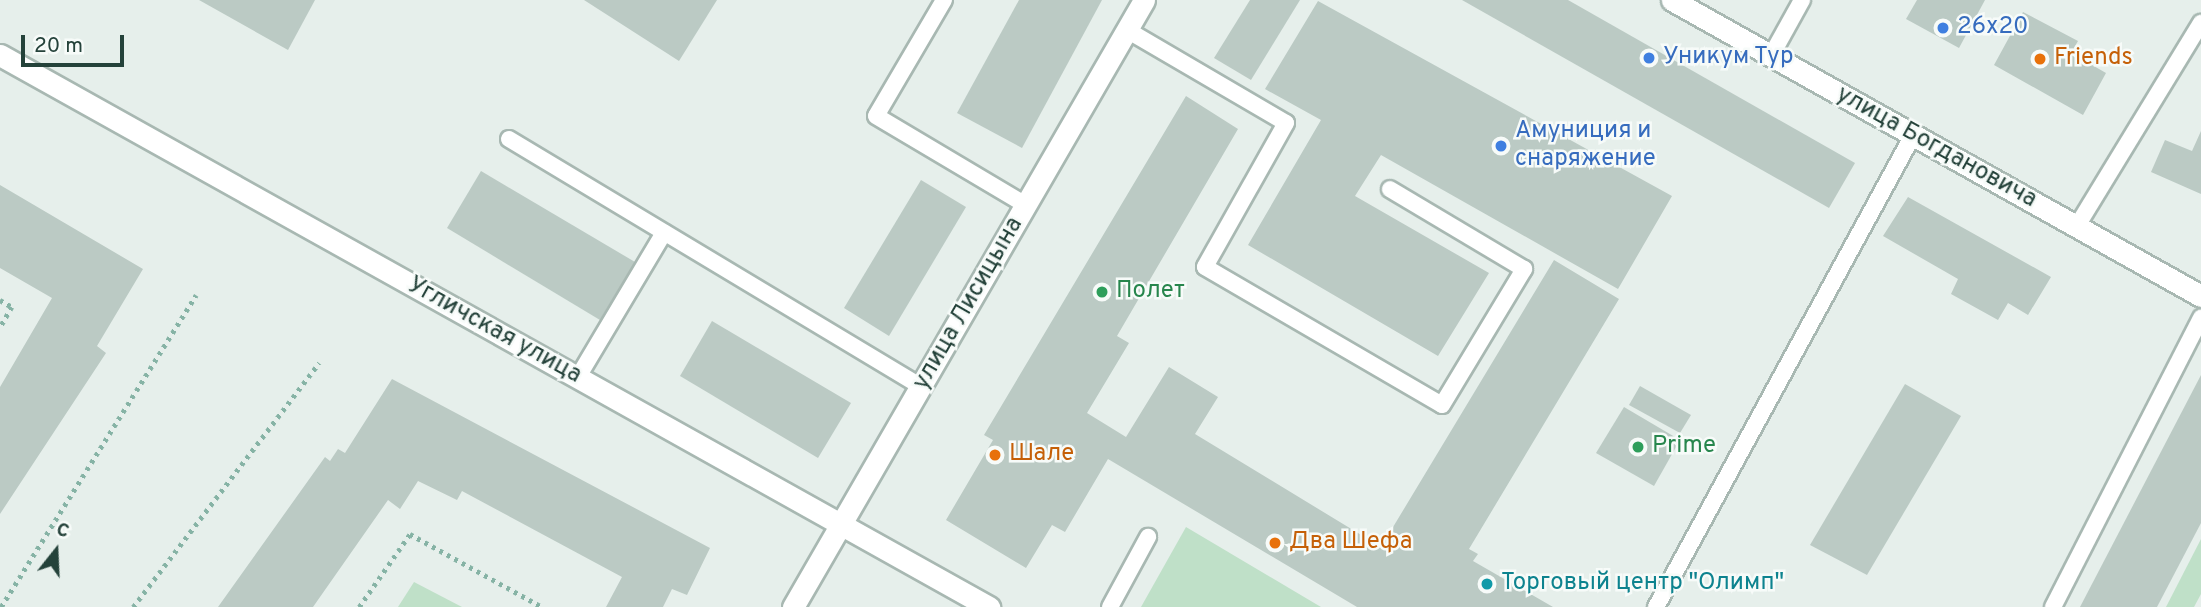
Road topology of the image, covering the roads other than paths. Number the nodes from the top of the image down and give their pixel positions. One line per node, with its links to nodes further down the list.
1 (944, 0): 12 (lane)
2 (1144, 0): 6 (street, улица Лисицына)
3 (1672, 0): 8 (street, улица Богдановича)
4 (1802, 0): 8 (lane)
5 (2201, 23): 13 (lane)
6 (1127, 30): 11 (lane); 12 (street, улица Лисицына)
7 (0, 55): 17 (street, Угличская улица)
8 (1770, 56): 9 (street, улица Богдановича)
9 (1913, 135): 13 (street, улица Богдановича); 24 (lane)
10 (509, 139): 14 (lane)
11 (1390, 189)
12 (1026, 205): 18 (street, улица Лисицына)
13 (2077, 226): 15 (street, улица Богдановича)
14 (664, 233): 17 (lane); 18 (lane)
15 (2201, 296)
16 (2201, 318): 25 (lane)
17 (578, 377): 19 (street, Угличская улица)
18 (921, 387): 19 (street, улица Лисицына)
19 (840, 524): 21 (street, улица Лисицына); 22 (street, Угличская улица)
20 (1148, 537): 23 (lane)
21 (793, 607)
22 (989, 607)
23 (1110, 607)
24 (1656, 607)
25 (2053, 607)

